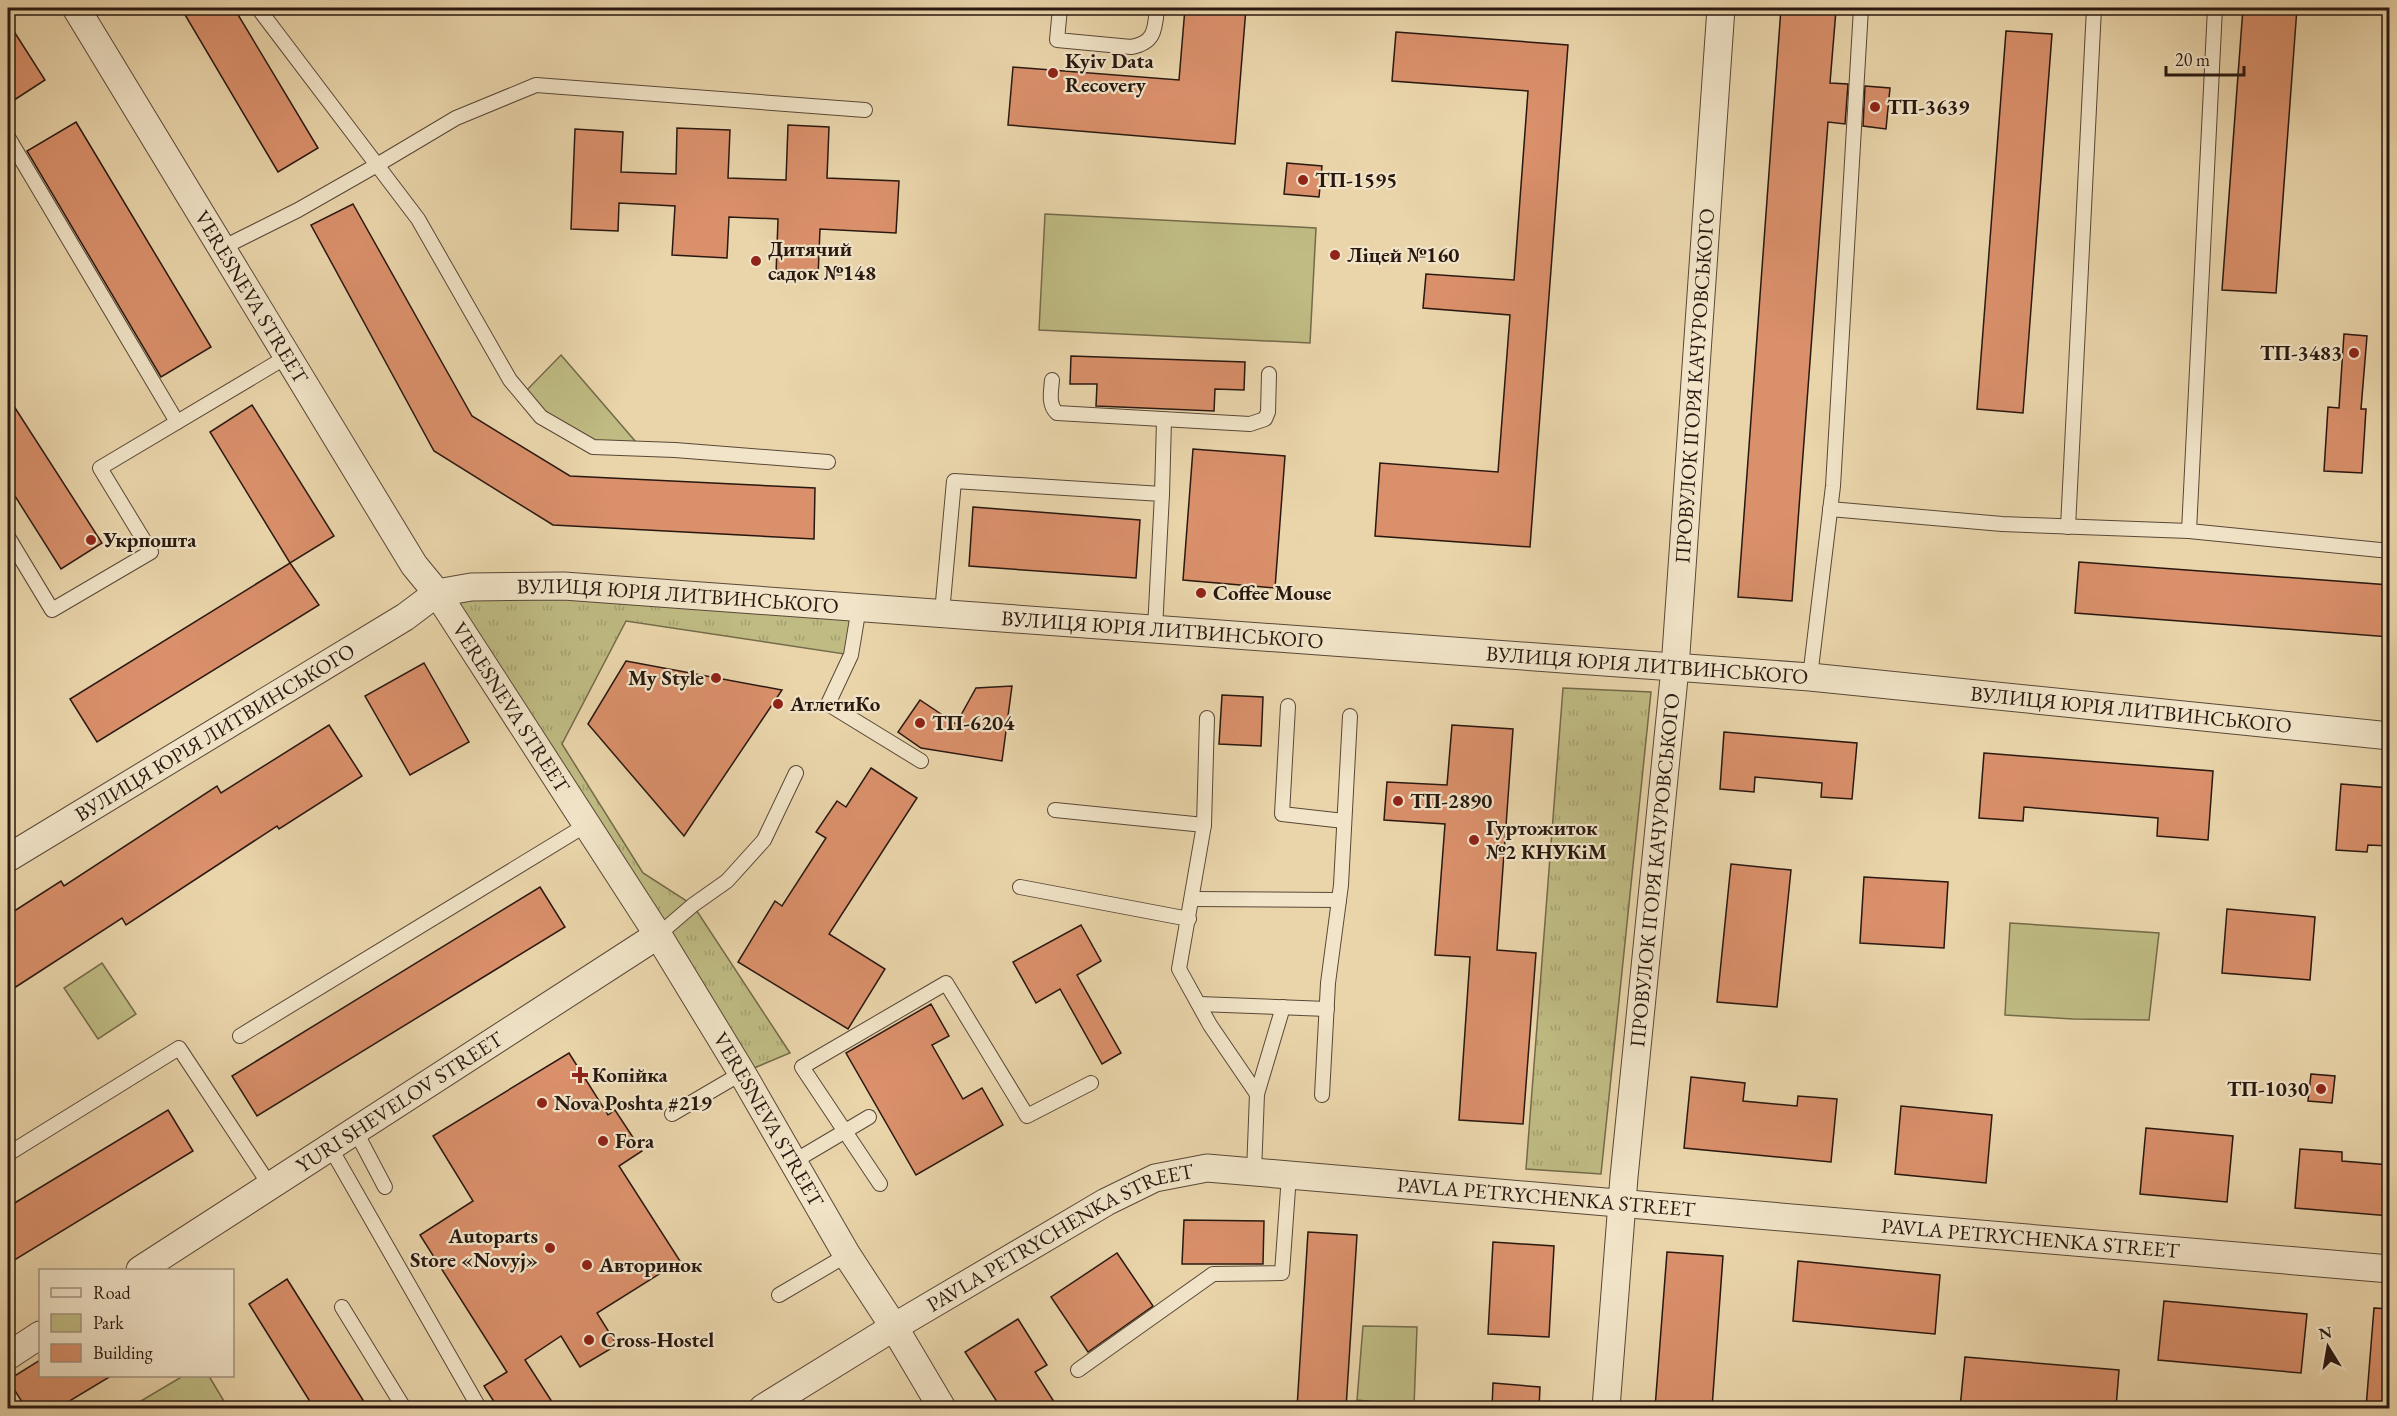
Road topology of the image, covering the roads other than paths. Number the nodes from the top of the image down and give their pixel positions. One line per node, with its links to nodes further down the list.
1 (76, 8): 12 (street, VERESNEVA STREET)
2 (258, 8): 11 (lane)
3 (1060, 8): 4 (lane)
4 (1157, 8)
5 (1721, 8): 30 (street, ПРОВУЛОК ІГОРЯ КАЧУРОВСЬКОГО)
6 (1861, 8): 20 (lane)
7 (2094, 8): 21 (lane)
8 (2216, 8): 22 (lane)
9 (865, 110): 11 (lane)
10 (8, 137): 17 (lane)
11 (377, 165): 12 (lane); 18 (lane)
12 (222, 248): 13 (street, VERESNEVA STREET)
13 (288, 356): 17 (lane); 26 (street, VERESNEVA STREET)
14 (1269, 374): 16 (lane)
15 (1052, 381): 16 (lane)
16 (1164, 420): 19 (lane)
17 (177, 422): 25 (lane)
18 (828, 462)
19 (1162, 494): 28 (lane); 29 (lane)
20 (1830, 509): 21 (lane); 31 (lane)
21 (2068, 527): 22 (lane)
22 (2189, 531): 24 (lane)
23 (8, 537): 25 (lane)
24 (2390, 551)
25 (13, 557)
26 (437, 593): 27 (street, ВУЛИЦЯ ЮРІЯ ЛИТВИНСЬКОГО); 40 (street, VERESNEVA STREET); 42 (street, ВУЛИЦЯ ЮРІЯ ЛИТВИНСЬКОГО)
27 (859, 608): 28 (street, ВУЛИЦЯ ЮРІЯ ЛИТВИНСЬКОГО); 36 (lane)
28 (942, 613): 29 (street, ВУЛИЦЯ ЮРІЯ ЛИТВИНСЬКОГО)
29 (1155, 629): 30 (street, ВУЛИЦЯ ЮРІЯ ЛИТВИНСЬКОГО)
30 (1675, 668): 31 (street, ВУЛИЦЯ ЮРІЯ ЛИТВИНСЬКОГО); 68 (street, ПРОВУЛОК ІГОРЯ КАЧУРОВСЬКОГО)
31 (1810, 677): 35 (street, ВУЛИЦЯ ЮРІЯ ЛИТВИНСЬКОГО)
32 (1288, 706): 39 (lane)
33 (1350, 716): 39 (lane)
34 (1208, 718): 41 (lane)
35 (2390, 736)
36 (921, 761)
37 (796, 773): 47 (lane)
38 (1055, 810): 41 (lane)
39 (1344, 821): 45 (lane)
40 (586, 825): 47 (street, VERESNEVA STREET); 51 (lane)
41 (1204, 825): 44 (lane)
42 (8, 858)
43 (1020, 887): 46 (lane)
44 (1192, 899): 45 (lane); 46 (lane)
45 (1339, 900): 50 (lane)
46 (1189, 919): 48 (lane)
47 (658, 935): 52 (street, VERESNEVA STREET); 58 (street, YURI SHEVELOV STREET)
48 (1199, 1004): 49 (lane); 54 (lane)
49 (1283, 1007): 50 (lane); 54 (lane)
50 (1326, 1009): 55 (lane)
51 (240, 1036)
52 (742, 1073): 56 (lane); 62 (street, VERESNEVA STREET)
53 (1091, 1083): 59 (lane)
54 (1257, 1094): 63 (lane)
55 (1322, 1095)
56 (672, 1114)
57 (869, 1117): 59 (lane)
58 (355, 1130): 60 (street, YURI SHEVELOV STREET); 67 (lane)
59 (844, 1132): 62 (lane); 65 (lane)
60 (330, 1147): 66 (street, YURI SHEVELOV STREET); 78 (lane)
61 (8, 1154): 66 (lane)
62 (793, 1162): 69 (street, VERESNEVA STREET)
63 (1254, 1172): 64 (street, PAVLA PETRYCHENKA STREET); 74 (street, PAVLA PETRYCHENKA STREET)
64 (1289, 1175): 68 (street, PAVLA PETRYCHENKA STREET); 77 (lane)
65 (880, 1184)
66 (271, 1187): 70 (street, YURI SHEVELOV STREET)
67 (386, 1187)
68 (1623, 1202): 71 (street, PAVLA PETRYCHENKA STREET); 82 (street, ПРОВУЛОК ІГОРЯ КАЧУРОВСЬКОГО)
69 (847, 1255): 72 (lane); 74 (street, VERESNEVA STREET)
70 (142, 1269)
71 (2390, 1269)
72 (779, 1295)
73 (342, 1307): 79 (lane)
74 (894, 1327): 80 (street, PAVLA PETRYCHENKA STREET); 81 (street, VERESNEVA STREET)
75 (39, 1336): 76 (street)
76 (8, 1356)
77 (1078, 1370)
78 (477, 1404)
79 (404, 1408)
80 (763, 1408)
81 (942, 1408)
82 (1606, 1408)

